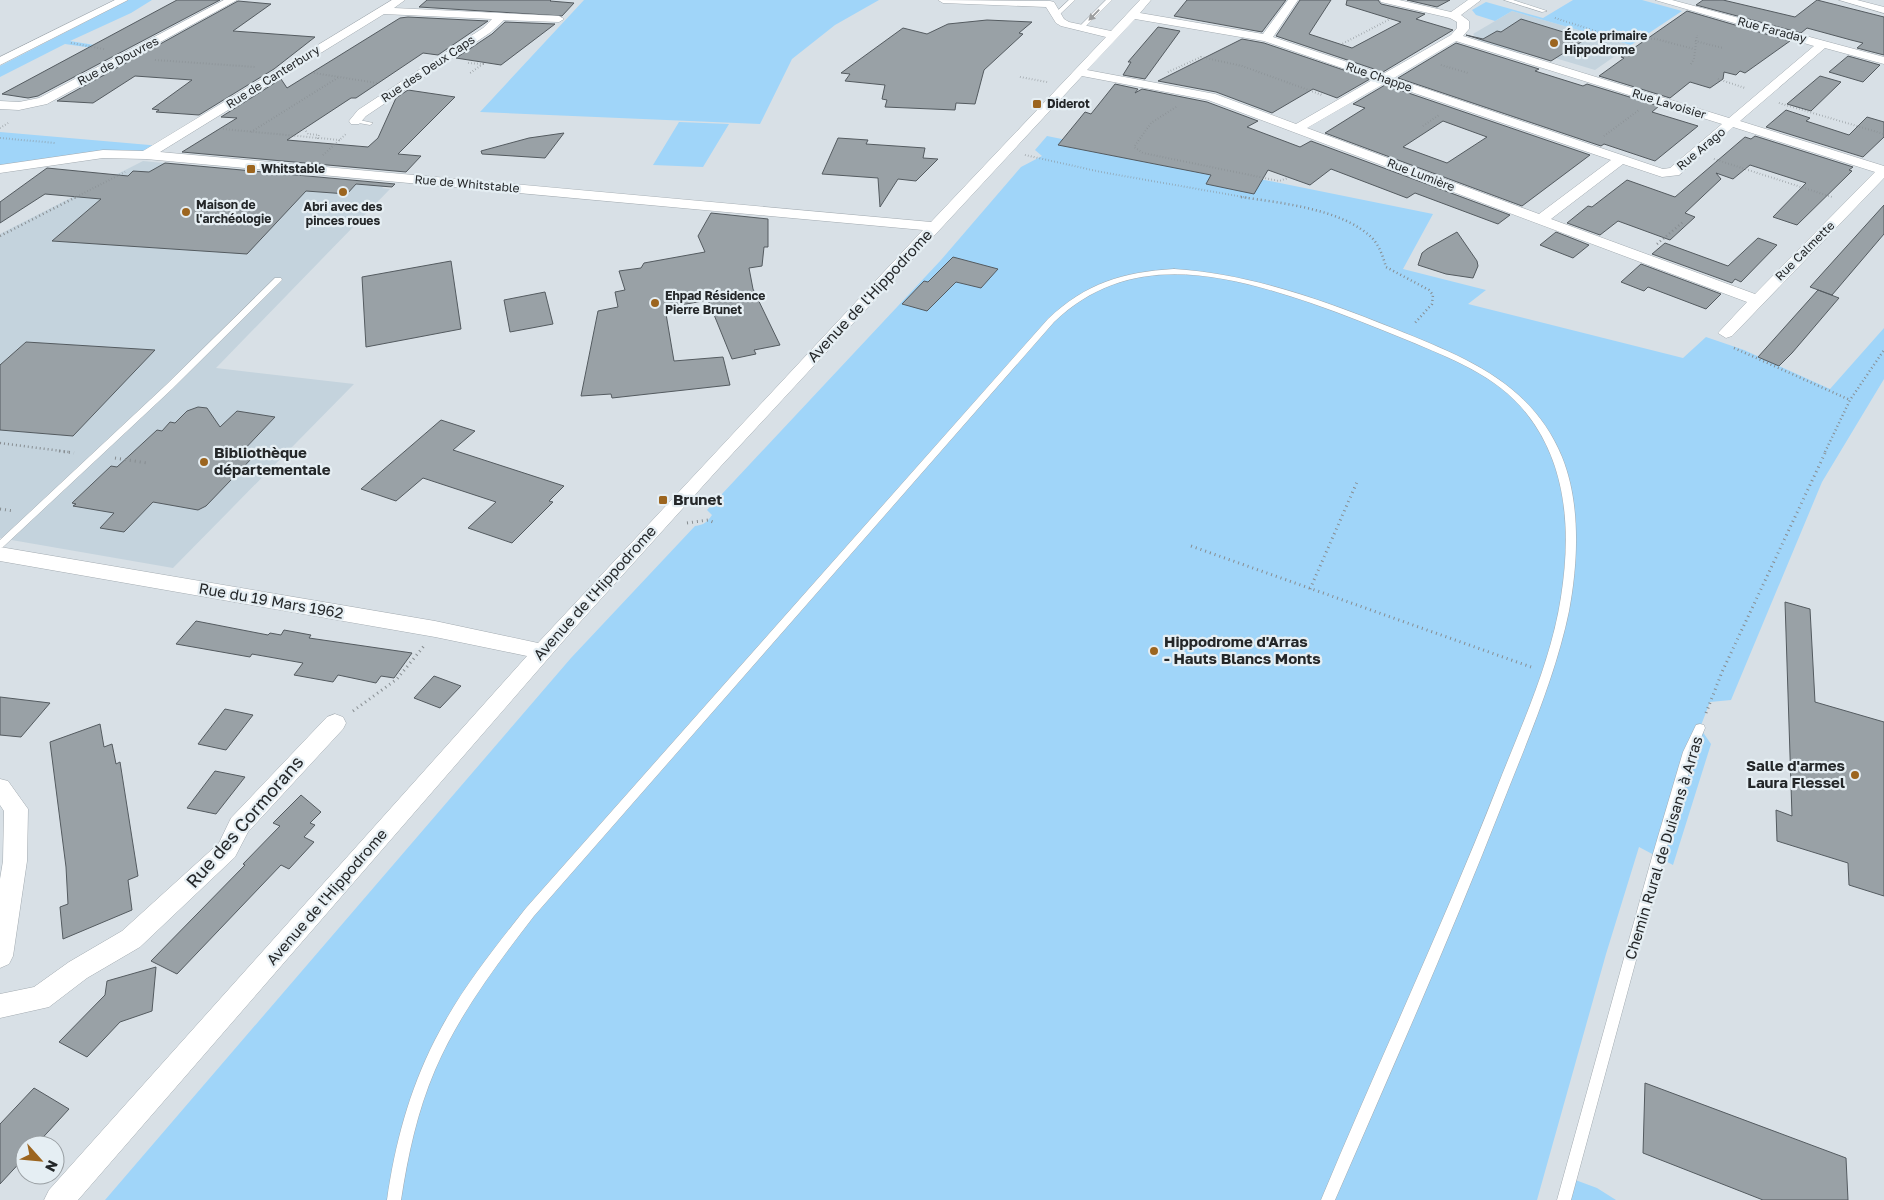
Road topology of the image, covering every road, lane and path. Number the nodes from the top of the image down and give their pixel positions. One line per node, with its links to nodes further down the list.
1 (123, 0): 29 (street)
2 (232, 0): 34 (street, Rue de Douvres)
3 (400, 0): 17 (street, Rue de Canterbury)
4 (943, 0): 14 (street)
5 (1072, 0): 19 (lane)
6 (1109, 0): 24 (lane, one-way to 24)
7 (1146, 0): 20 (street, Avenue de l'Hippodrome)
8 (1293, 0): 28 (street)
9 (1385, 0): 16 (street)
10 (1476, 0): 21 (street)
11 (1507, 0): 18 (lane)
12 (1660, 0): 31 (street, Rue Faraday)
13 (1844, 0): 15 (street)
14 (1052, 2): 19 (street)
15 (1879, 6)
16 (1412, 7): 21 (street); 35 (path)
17 (382, 11): 22 (street, Rue des Deux Caps); 39 (street, Rue de Canterbury)
18 (1544, 11): 33 (path)
19 (1056, 15): 24 (street)
20 (1132, 15): 26 (street, Avenue de l'Hippodrome); 28 (street, Rue Chappe)
21 (1454, 16): 27 (street)
22 (501, 17): 23 (street, Rue des Deux Caps); 47 (street, Rue des Deux Caps)
23 (559, 19)
24 (1080, 29): 26 (street)
25 (1696, 35): 30 (path)
26 (1113, 36): 40 (street, Avenue de l'Hippodrome)
27 (1455, 37): 43 (street); 50 (street, Rue Lavoisier)
28 (1266, 38): 35 (street, Rue Chappe)
29 (45, 39): 34 (path); 37 (street)
30 (1695, 40): 32 (path); 33 (path)
31 (1823, 44): 36 (street, Rue Faraday); 49 (street, Rue Arago)
32 (1723, 48)
33 (1694, 49): 38 (path)
34 (133, 54): 39 (path); 52 (street, Rue de Douvres)
35 (1318, 57): 43 (street, Rue Chappe)
36 (1884, 61)
37 (0, 62)
38 (1691, 64)
39 (289, 69): 41 (path); 56 (street, Rue de Canterbury)
40 (1079, 72): 46 (street, Rue Lumière); 66 (street, Avenue de l'Hippodrome)
41 (339, 76): 47 (path); 58 (path)
42 (1020, 77): 44 (path)
43 (1383, 78): 51 (street); 65 (street, Rue Chappe)
44 (1036, 80)
45 (1718, 80): 49 (path)
46 (1158, 86): 48 (street, Rue Lumière); 51 (path)
47 (401, 87): 53 (street, Rue des Deux Caps)
48 (1197, 93): 57 (street, Rue Lumière); 73 (path)
49 (1764, 96): 55 (street, Rue Arago); 60 (path)
50 (1653, 99): 55 (street, Rue Lavoisier); 65 (path)
51 (1342, 102): 57 (street)
52 (0, 105)
53 (355, 121): 54 (lane); 63 (path)
54 (370, 123)
55 (1731, 123): 67 (street, Rue Arago); 72 (street, Rue Lavoisier)
56 (198, 124): 58 (path); 68 (street, Rue de Canterbury)
57 (1297, 129): 75 (street, Rue Lumière)
58 (250, 132): 62 (path)
59 (306, 132): 62 (path)
60 (1884, 134)
61 (0, 138): 64 (path)
62 (316, 139): 63 (path)
63 (340, 140): 69 (path)
64 (60, 143)
65 (1587, 148): 70 (street, Rue Chappe)
66 (1007, 150): 77 (street, Avenue de l'Hippodrome); 83 (path)
67 (1697, 153): 70 (street, Rue Arago); 74 (path)
68 (152, 155): 71 (street, Rue de Whitstable); 77 (street, Rue de Whitstable); 78 (path)
69 (321, 157)
70 (1621, 159): 75 (street)
71 (0, 169)
72 (1884, 170): 74 (street, Rue Calmette)
73 (1288, 178)
74 (1851, 204): 81 (street, Rue Calmette)
75 (1541, 220): 79 (street, Rue Lumière)
76 (1683, 222): 79 (path)
77 (935, 227): 92 (street, Avenue de l'Hippodrome)
78 (0, 236)
79 (1641, 258): 81 (street, Rue Lumière)
80 (278, 280): 87 (lane)
81 (1756, 300): 82 (street, Rue Calmette)
82 (1726, 333): 85 (path)
83 (1404, 336): 93 (lane); 100 (lane)
84 (1884, 350): 85 (path, Chemin Rural de Duisans à Arras)
85 (1850, 400): 95 (path, Chemin Rural de Duisans à Arras)
86 (1357, 482): 90 (path)
87 (0, 545)
88 (1191, 546): 90 (path)
89 (0, 554): 91 (street, Rue du 19 Mars 1962)
90 (1310, 589): 93 (path)
91 (435, 629): 92 (street, Rue du 19 Mars 1962); 94 (path)
92 (542, 651): 99 (street, Avenue de l'Hippodrome)
93 (1546, 673): 101 (lane)
94 (335, 723): 98 (street, Rue des Cormorans)
95 (1700, 728): 102 (lane, Chemin Rural de Duisans à Arras)
96 (0, 788): 97 (street)
97 (0, 956)
98 (0, 1006)
99 (58, 1200)
100 (394, 1200)
101 (1328, 1200)
102 (1564, 1200)

